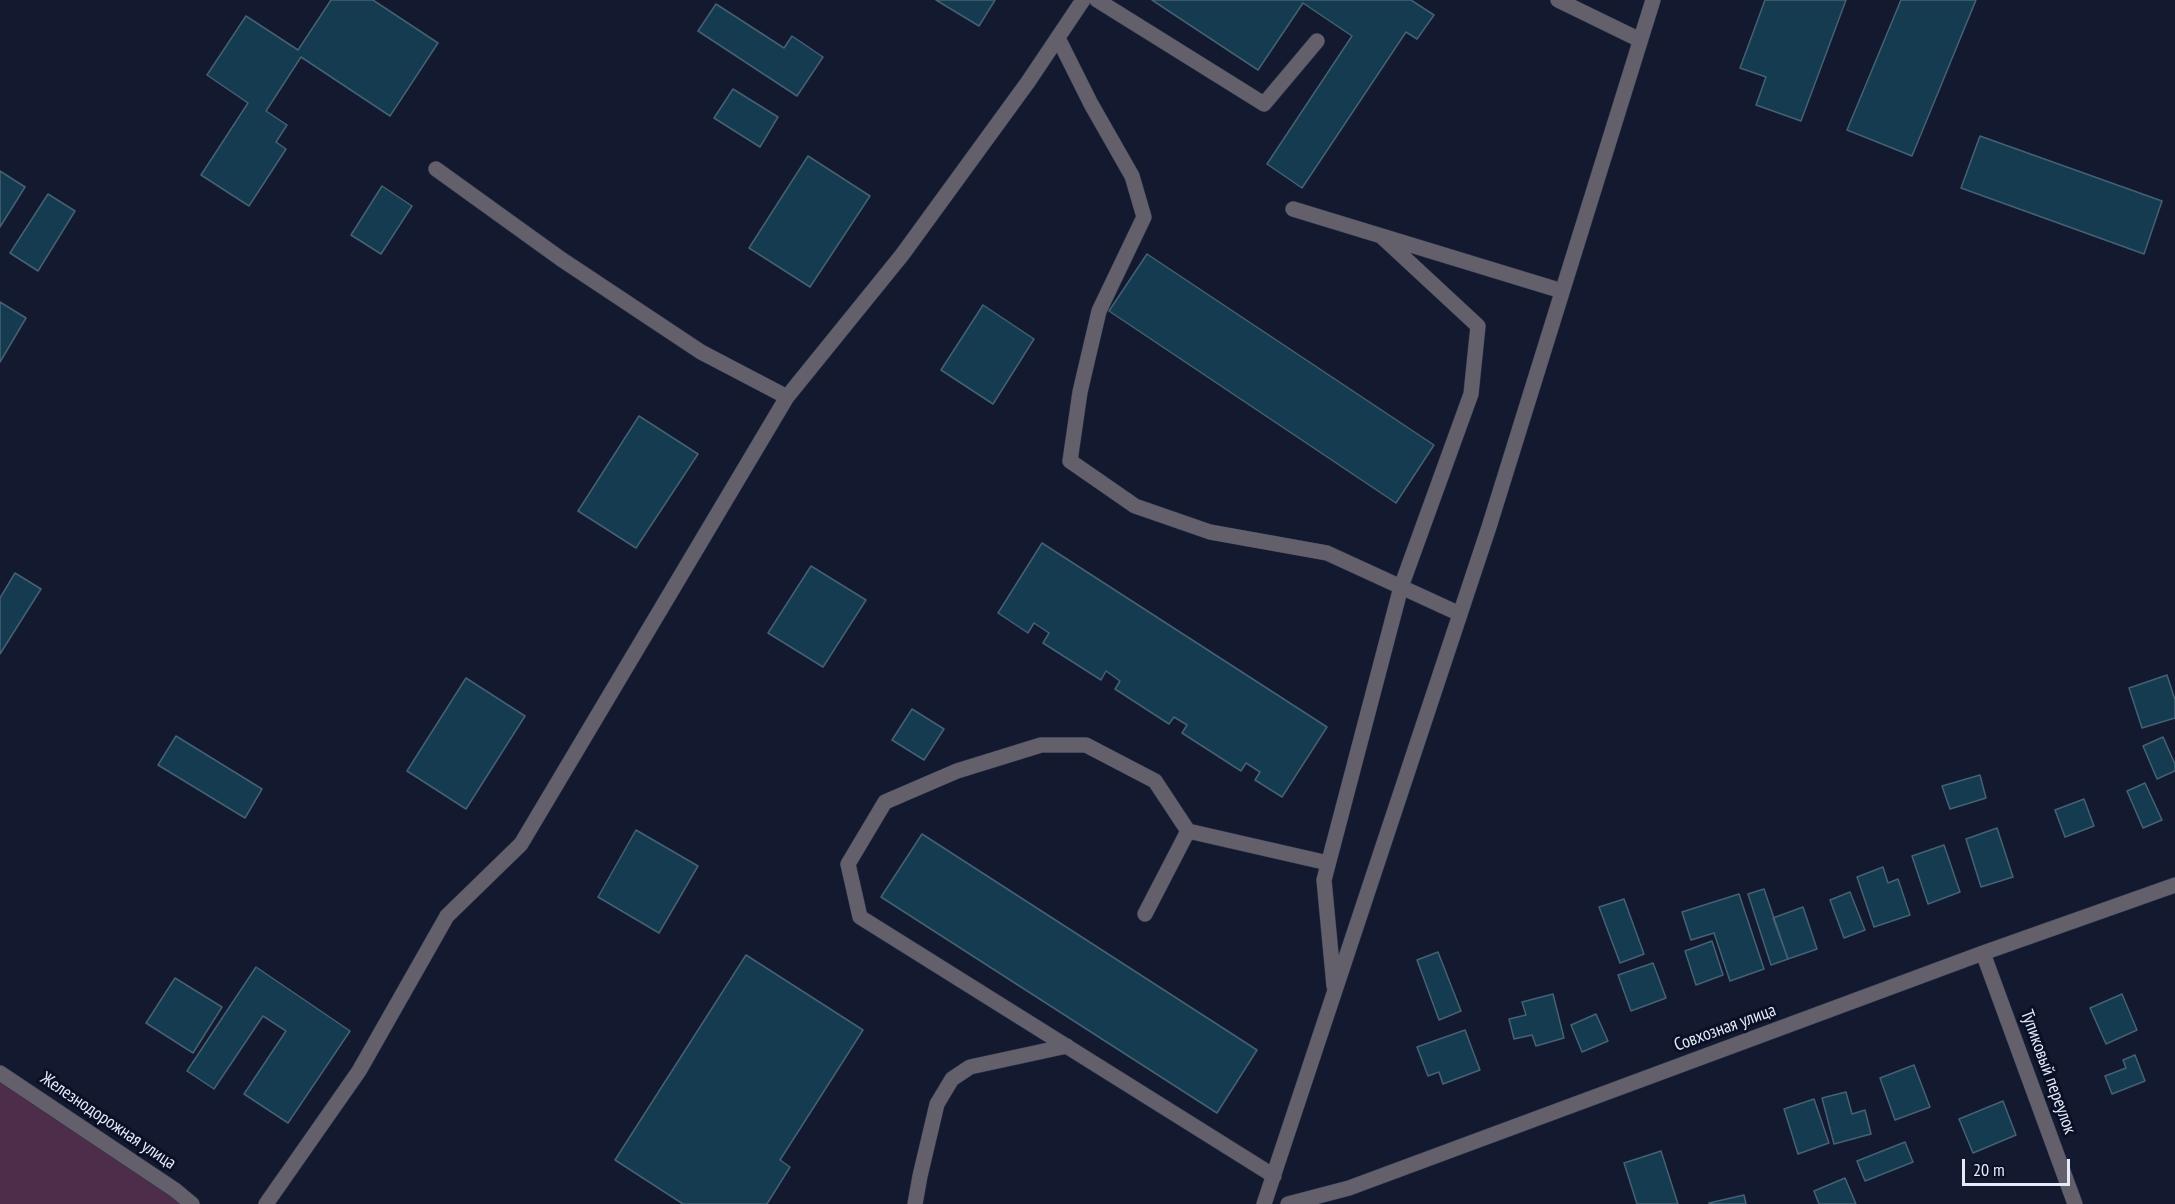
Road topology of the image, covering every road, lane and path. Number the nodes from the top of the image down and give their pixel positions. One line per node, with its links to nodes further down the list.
1 (1083, 0): 5 (street)
2 (1097, 0): 7 (street)
3 (1558, 0): 6 (street)
4 (1653, 0): 6 (street)
5 (1058, 38): 12 (street); 13 (street)
6 (1641, 40): 11 (street)
7 (1317, 41)
8 (436, 169): 12 (street)
9 (1293, 209): 10 (street)
10 (1381, 236): 11 (street); 13 (street)
11 (1563, 291): 14 (street)
12 (787, 397): 25 (street)
13 (1401, 587): 14 (street); 16 (street)
14 (1460, 614): 20 (street)
15 (1188, 831): 16 (street); 18 (street); 21 (street)
16 (1328, 863): 20 (street)
17 (2175, 885): 19 (street, Совхозная улица)
18 (1145, 914)
19 (1983, 953): 28 (street, Совхозная улица); 29 (street, Тупиковый переулок)
20 (1334, 993): 23 (street)
21 (1067, 1046): 23 (street); 26 (street)
22 (0, 1073): 24 (street, Железнодорожная улица)
23 (1274, 1176): 27 (street)
24 (192, 1204)
25 (266, 1204)
26 (915, 1204)
27 (1264, 1204)
28 (1288, 1204)
29 (2075, 1204)

